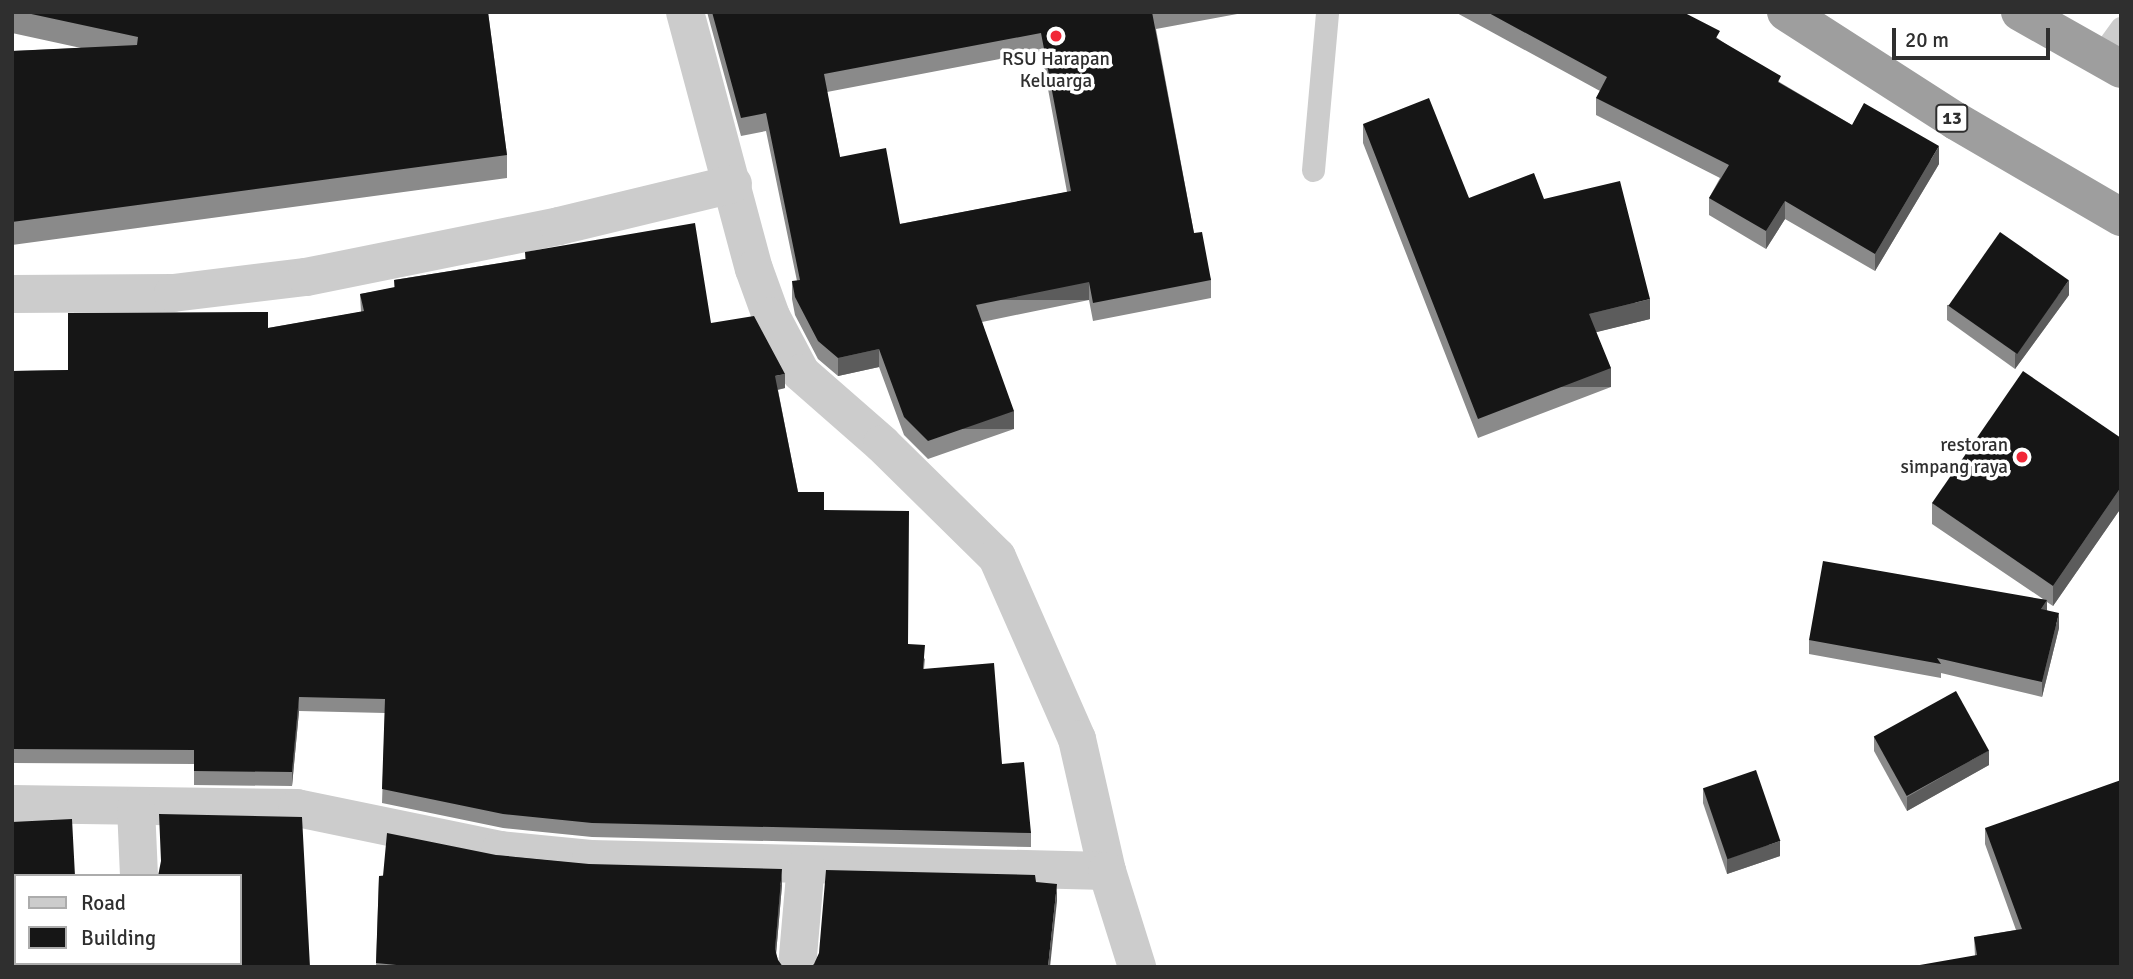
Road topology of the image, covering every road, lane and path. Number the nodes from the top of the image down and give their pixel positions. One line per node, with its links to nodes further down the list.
1 (685, 12): 7 (street)
2 (1327, 12): 6 (lane)
3 (1786, 12): 8 (highway, 13)
4 (2020, 12): 5 (highway)
5 (2114, 51)
6 (1314, 170)
7 (733, 184): 9 (street); 13 (street)
8 (2121, 217)
9 (12, 294)
10 (12, 804): 11 (street)
11 (136, 807): 12 (street); 14 (street)
12 (806, 865): 13 (street); 15 (street)
13 (1107, 872): 16 (street)
14 (139, 874)
15 (797, 967)
16 (1138, 967)

